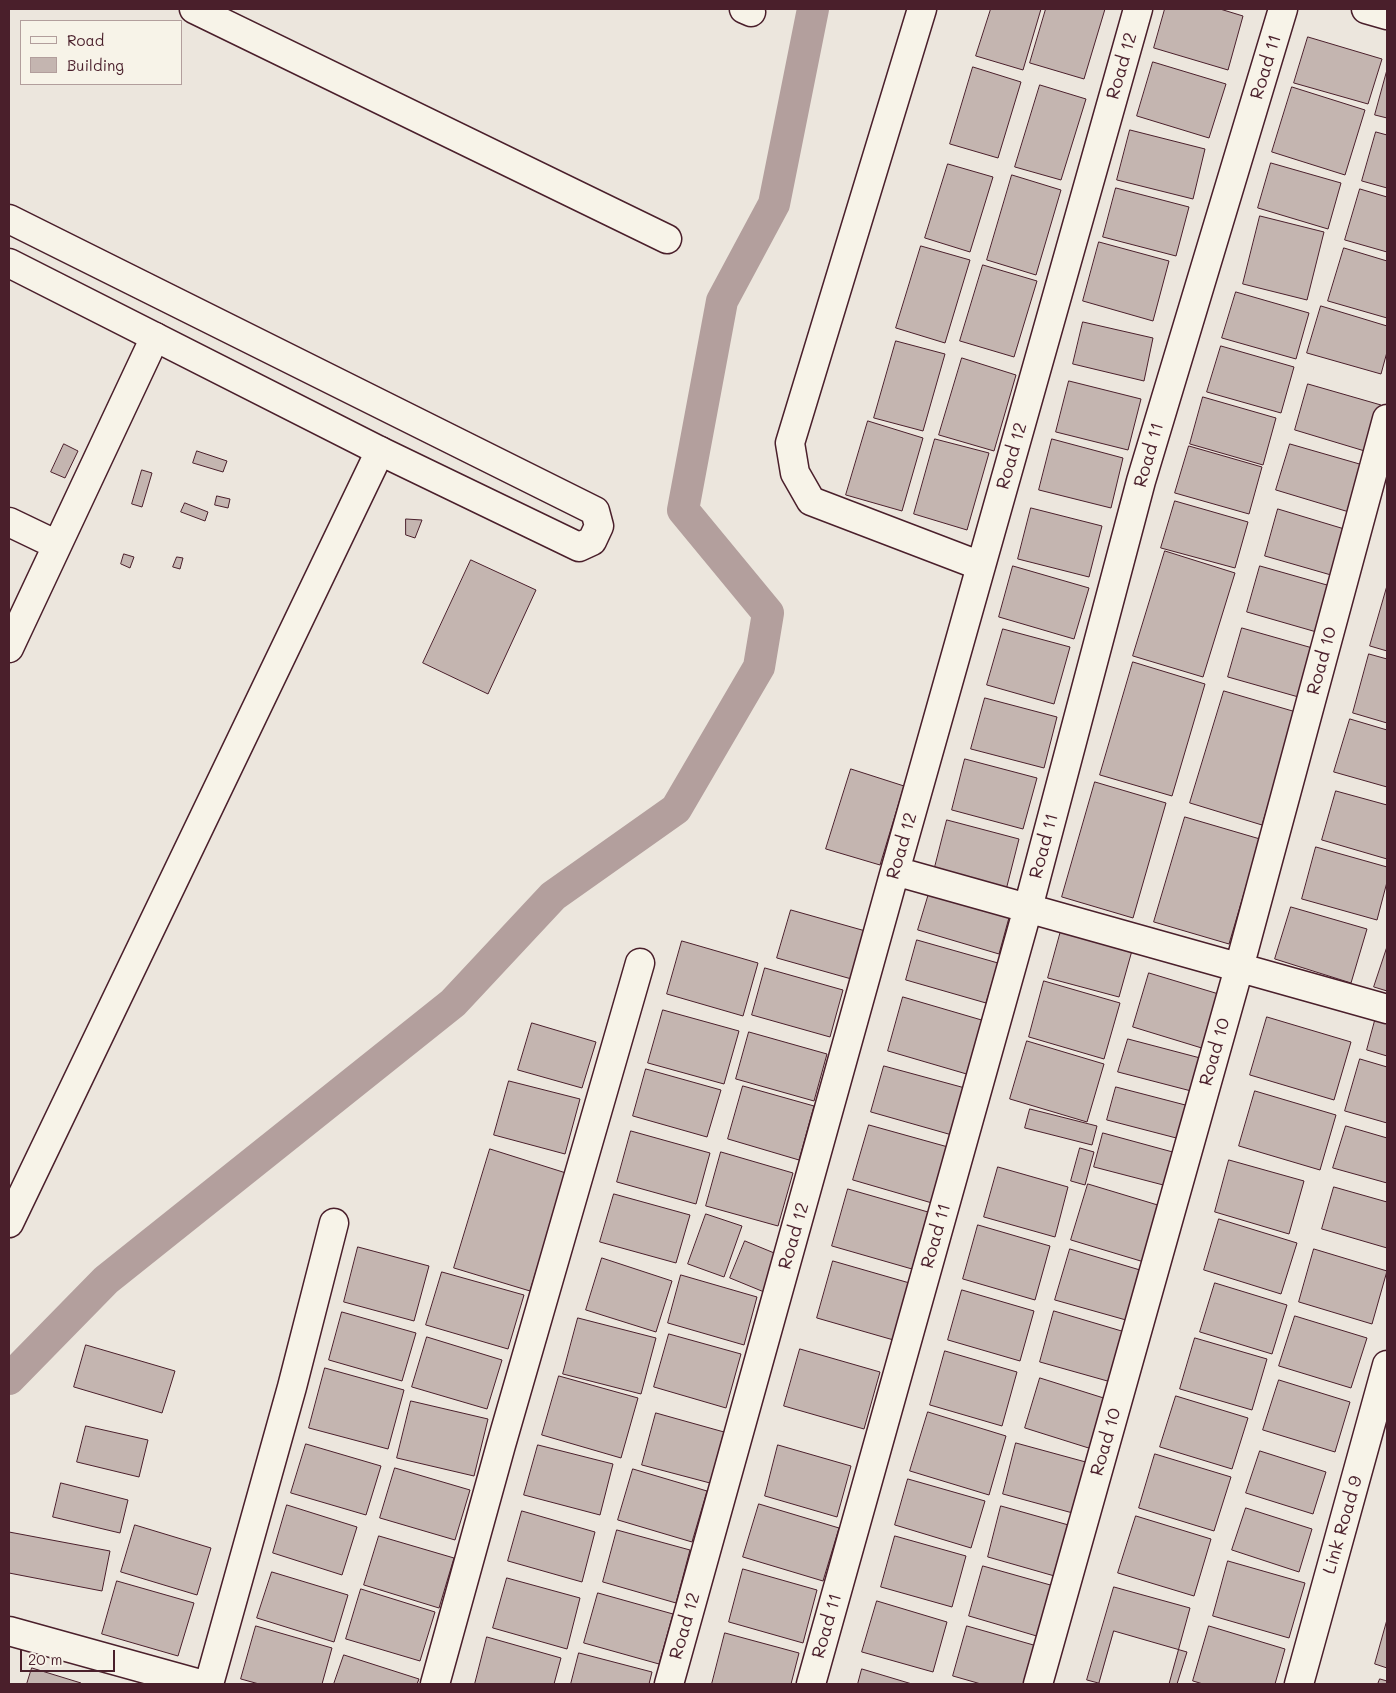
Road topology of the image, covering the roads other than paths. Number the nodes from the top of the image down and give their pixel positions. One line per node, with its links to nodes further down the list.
1 (194, 9): 8 (street)
2 (922, 9): 15 (street)
3 (1138, 9): 15 (street, Road 12)
4 (1283, 9): 18 (street, Road 11)
5 (1366, 9): 6 (street)
6 (1387, 15)
7 (9, 219): 12 (street)
8 (667, 239)
9 (9, 263): 10 (street)
10 (155, 337): 12 (street); 14 (street)
11 (1387, 418): 20 (street, Road 10)
12 (380, 451): 22 (street)
13 (9, 522): 14 (street)
14 (57, 545): 16 (street)
15 (981, 566): 17 (street, Road 12)
16 (9, 648)
17 (895, 871): 18 (street); 29 (street, Road 12)
18 (1028, 908): 20 (street); 30 (street, Road 11)
19 (640, 963): 28 (street)
20 (1239, 968): 21 (street); 31 (street, Road 10)
21 (1387, 1009)
22 (9, 1223)
23 (334, 1223): 27 (street)
24 (1387, 1365): 32 (street, Link Road 9)
25 (9, 1631): 26 (street)
26 (200, 1684)
27 (209, 1684)
28 (435, 1684)
29 (669, 1684)
30 (811, 1684)
31 (1038, 1684)
32 (1299, 1684)

